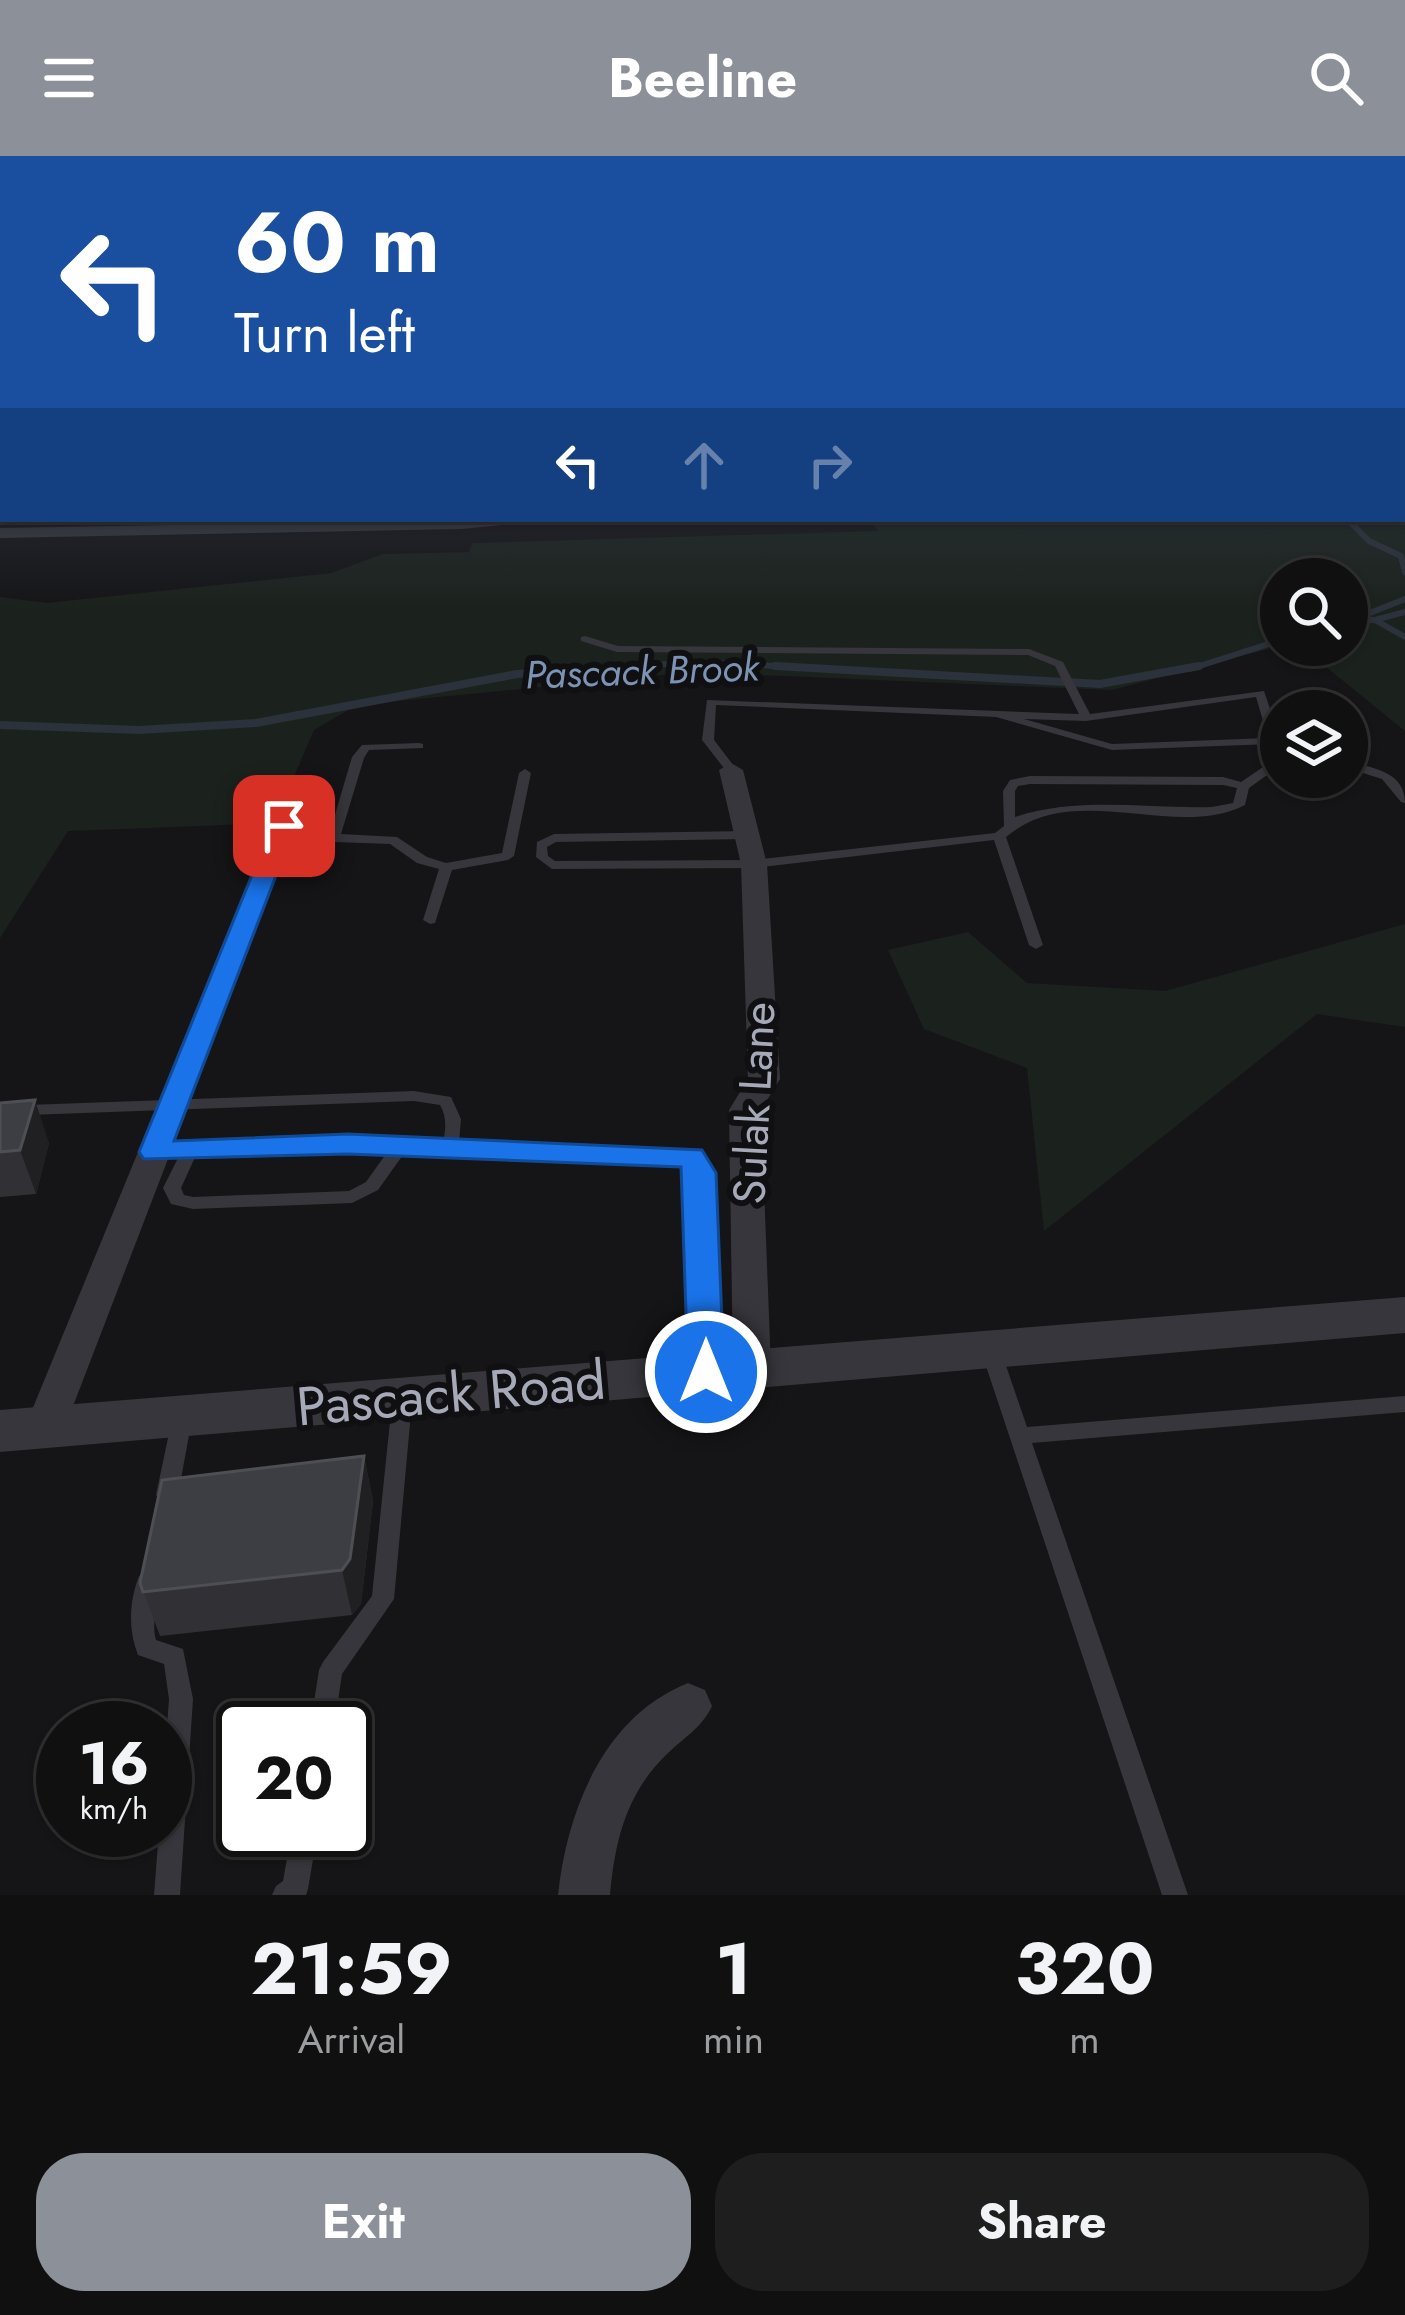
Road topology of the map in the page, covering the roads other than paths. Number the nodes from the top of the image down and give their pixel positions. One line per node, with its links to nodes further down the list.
1 (408, 522): 2 (street)
2 (373, 523): 3 (street)
3 (223, 524): 4 (street)
4 (0, 533)
5 (585, 639): 7 (lane)
6 (992, 713): 7 (lane); 7 (lane); 9 (lane)
7 (1086, 718)
8 (418, 746): 17 (lane)
9 (730, 770): 18 (street, Sulak Lane)
10 (1368, 770): 14 (lane)
11 (525, 773): 19 (lane)
12 (1260, 774): 13 (lane)
13 (1243, 786): 15 (lane); 15 (lane)
14 (1405, 799)
15 (1004, 830): 18 (lane); 21 (lane)
16 (279, 838): 17 (lane); 22 (street)
17 (334, 838): 19 (lane)
18 (751, 850): 18 (lane); 30 (street, Sulak Lane)
19 (446, 867): 20 (lane)
20 (430, 920)
21 (1036, 945)
22 (173, 1106): 23 (lane); 26 (lane); 27 (street)
23 (0, 1111)
24 (400, 1147): 25 (lane); 25 (lane); 26 (lane)
25 (190, 1150): 27 (lane)
26 (449, 1150): 30 (lane)
27 (154, 1152): 34 (street)
28 (1405, 1315): 29 (street, Pascack Road)
29 (990, 1348): 30 (street, Pascack Road); 35 (lane)
30 (729, 1370): 31 (street, Pascack Road)
31 (402, 1397): 33 (street, Pascack Road); 38 (lane)
32 (1405, 1404): 35 (lane)
33 (183, 1416): 34 (street, Pascack Road); 36 (lane)
34 (23, 1429)
35 (1020, 1436): 44 (lane)
36 (161, 1522)
37 (152, 1563): 41 (lane)
38 (327, 1701)
39 (688, 1706): 43 (street)
40 (300, 1857): 42 (lane)
41 (166, 1895)
42 (285, 1895)
43 (584, 1895)
44 (1174, 1895)

